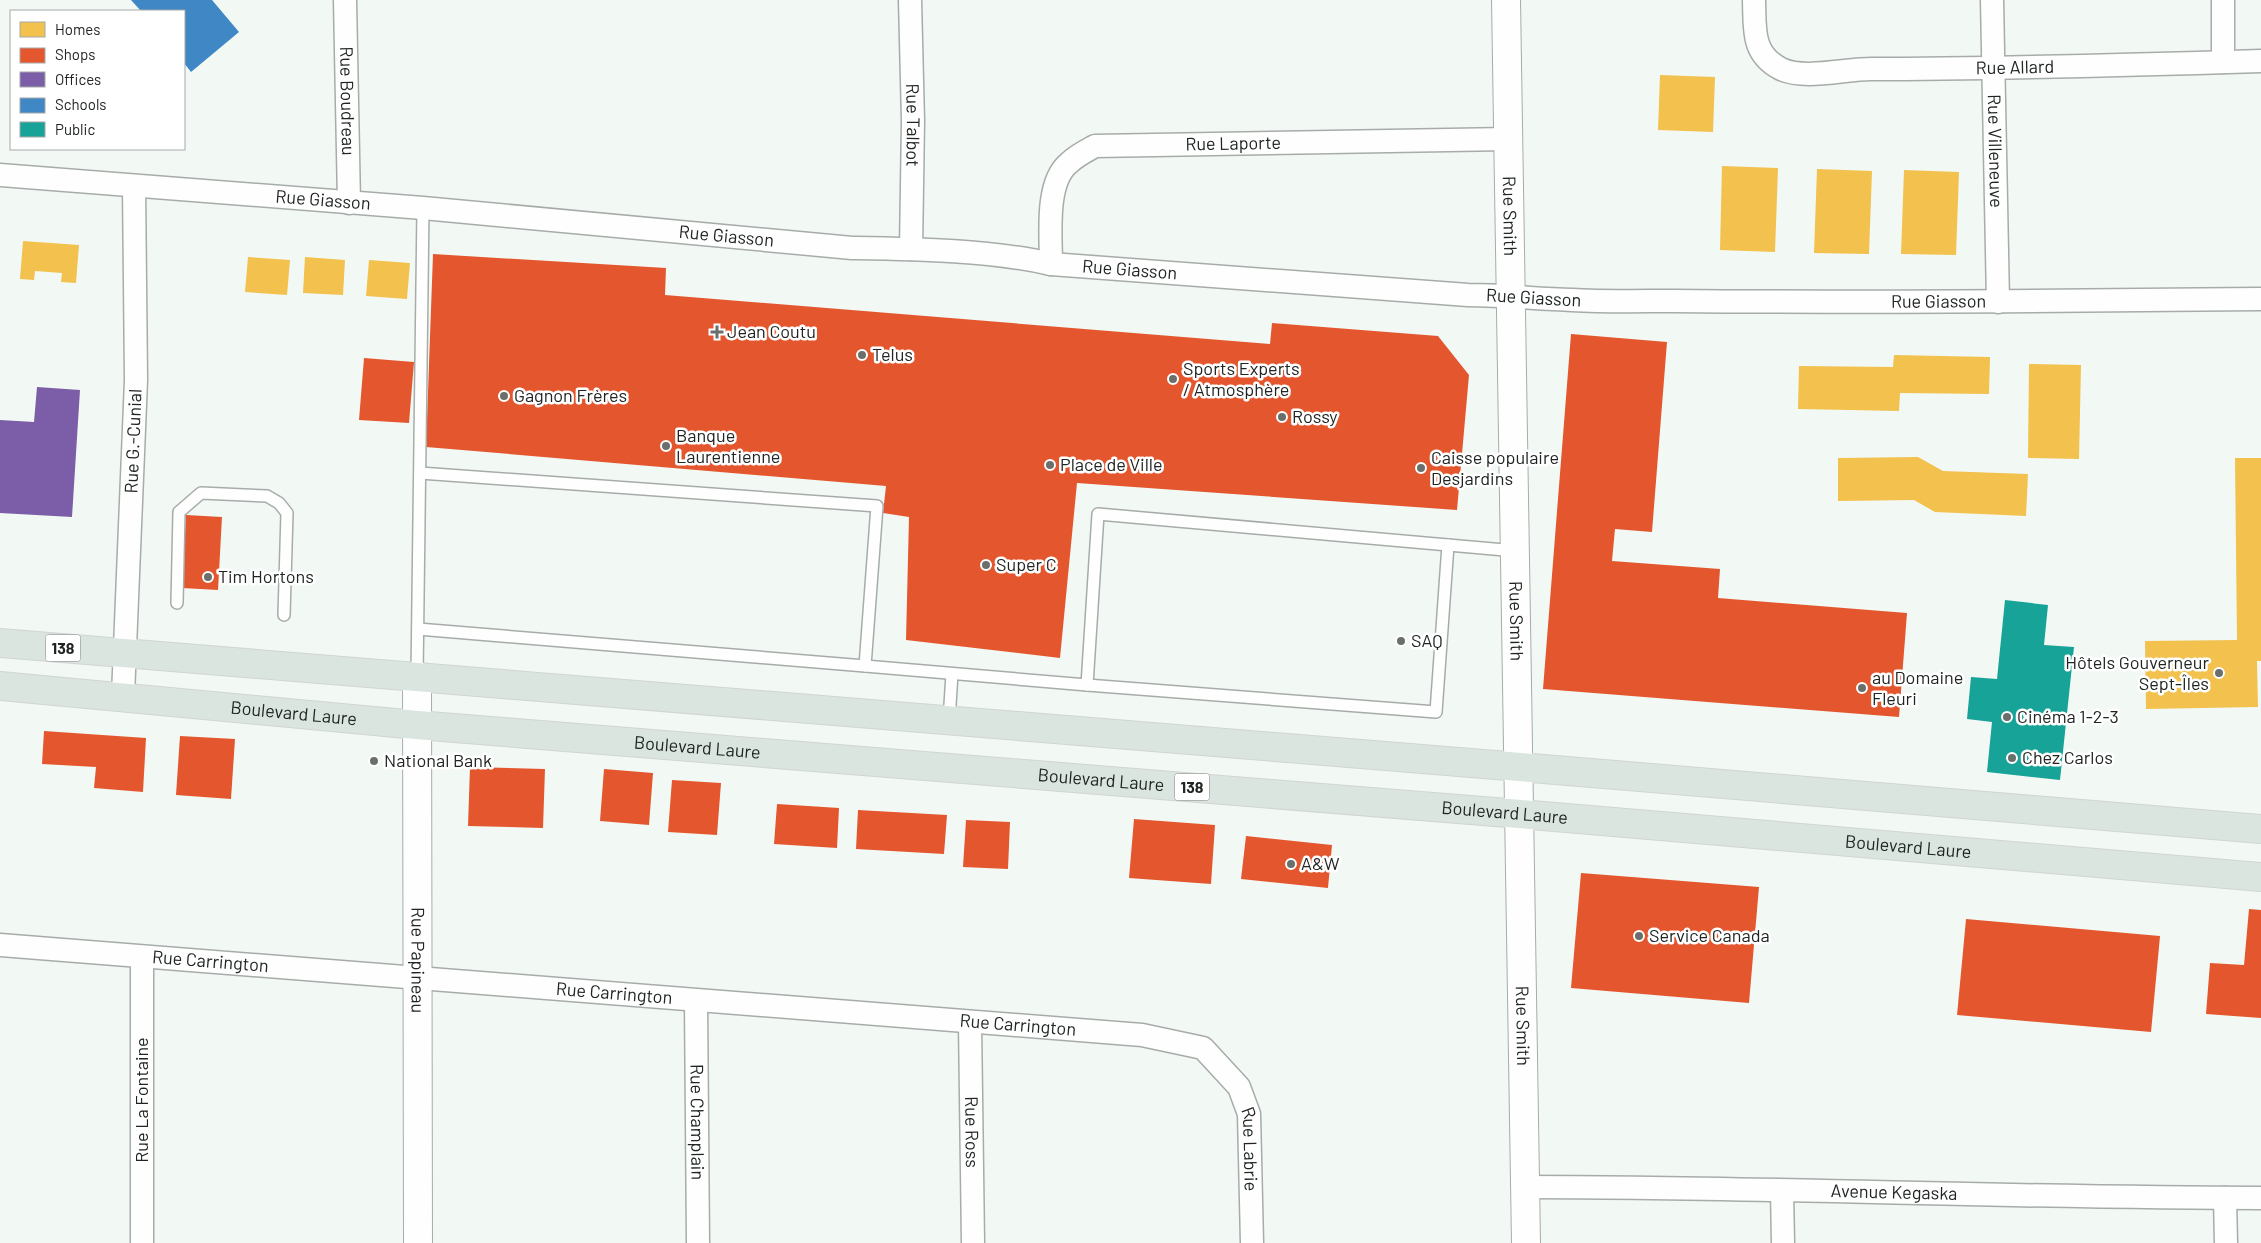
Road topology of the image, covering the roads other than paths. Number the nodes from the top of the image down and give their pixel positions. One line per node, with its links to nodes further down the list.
1 (345, 0): 13 (street, Rue Boudreau)
2 (910, 0): 15 (street, Rue Talbot)
3 (1506, 0): 10 (street, Rue Smith)
4 (1754, 0): 9 (street, Rue Allard)
5 (1992, 0): 9 (street, Rue Villeneuve)
6 (2223, 0): 7 (street)
7 (2223, 62): 8 (street, Rue Allard); 9 (street, Rue Allard)
8 (2261, 62)
9 (1994, 69): 19 (street, Rue Villeneuve)
10 (1508, 139): 16 (street, Rue Laporte); 17 (street, Rue Smith)
11 (0, 175): 12 (street, Rue Giasson)
12 (134, 186): 13 (street, Rue Giasson); 27 (street, Rue G.-Cunial)
13 (349, 203): 14 (street, Rue Giasson)
14 (423, 208): 15 (street, Rue Giasson); 20 (lane)
15 (911, 249): 16 (street, Rue Giasson)
16 (1051, 264): 17 (street, Rue Giasson)
17 (1511, 295): 19 (street, Rue Giasson); 22 (street, Rue Smith)
18 (2261, 299): 19 (street, Rue Giasson)
19 (1998, 302)
20 (420, 473): 25 (lane); 28 (lane)
21 (1448, 545): 22 (lane); 31 (lane); 31 (lane)
22 (1516, 551): 36 (street, Rue Smith)
23 (177, 603): 24 (lane)
24 (284, 615)
25 (418, 629): 28 (lane); 30 (lane)
26 (0, 643): 27 (highway, 138)
27 (126, 652): 30 (highway, 138); 33 (street, Rue G.-Cunial)
28 (865, 666): 29 (lane)
29 (952, 674): 31 (lane); 34 (lane)
30 (417, 676): 34 (highway, 138); 35 (street, Rue Papineau)
31 (1087, 685)
32 (0, 686): 33 (highway, Boulevard Laure / 138)
33 (123, 696): 35 (highway, Boulevard Laure / 138)
34 (949, 720): 36 (highway, 138)
35 (417, 725): 37 (highway, Boulevard Laure / 138); 42 (street, Rue Papineau)
36 (1520, 767): 37 (street, Rue Smith); 38 (highway, 138)
37 (1520, 814): 39 (highway, Boulevard Laure / 138); 46 (street, Rue Smith)
38 (2261, 829)
39 (2261, 877)
40 (0, 945): 41 (street, Rue Carrington)
41 (142, 958): 42 (street, Rue Carrington); 50 (street, Rue La Fontaine)
42 (417, 979): 43 (street, Rue Carrington); 51 (street, Rue Papineau)
43 (696, 1001): 44 (street, Rue Carrington); 52 (street, Rue Champlain)
44 (970, 1022): 45 (street, Rue Carrington); 53 (street, Rue Ross)
45 (1219, 1065): 54 (street, Rue Labrie)
46 (1525, 1188): 47 (street, Avenue Kegaska); 55 (street, Rue Smith)
47 (1782, 1191): 48 (street, Avenue Kegaska); 56 (street)
48 (2225, 1198): 49 (street, Avenue Kegaska); 57 (street)
49 (2261, 1198)
50 (142, 1243)
51 (418, 1243)
52 (698, 1243)
53 (973, 1243)
54 (1252, 1243)
55 (1526, 1243)
56 (1783, 1243)
57 (2226, 1243)

